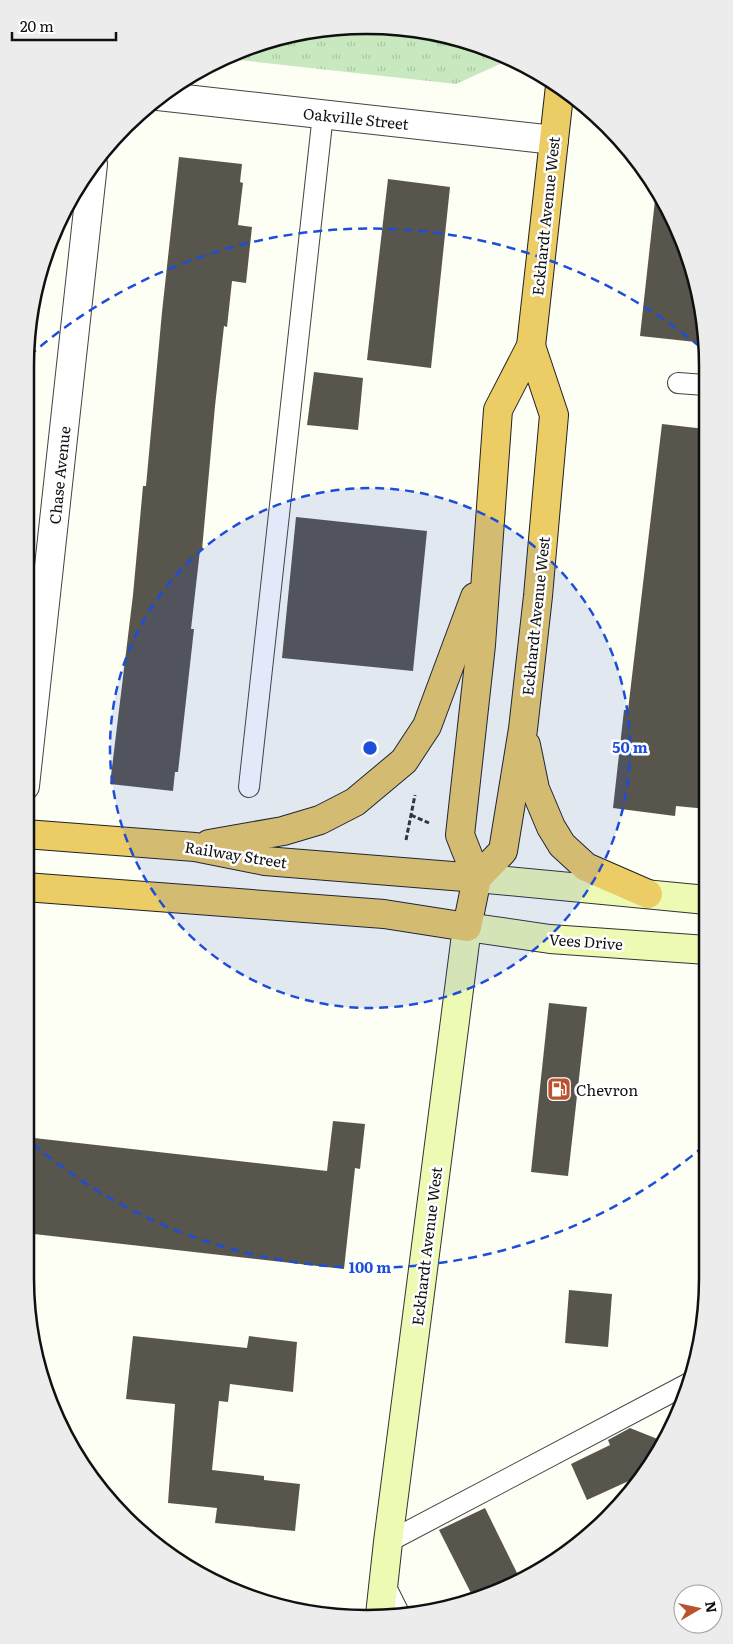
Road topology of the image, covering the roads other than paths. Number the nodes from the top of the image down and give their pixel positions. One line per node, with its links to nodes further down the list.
1 (559, 96): 4 (highway, Eckhardt Avenue West)
2 (172, 97): 3 (street, Oakville Street)
3 (323, 114): 4 (street, Oakville Street); 12 (lane)
4 (554, 140): 6 (highway, Eckhardt Avenue West)
5 (91, 180): 10 (street, Chase Avenue)
6 (531, 346): 9 (highway, Eckhardt Avenue West); 11 (highway, Eckhardt Avenue West)
7 (678, 383): 8 (lane)
8 (699, 385)
9 (486, 568): 14 (highway); 15 (highway, Eckhardt Avenue West)
10 (34, 704)
11 (523, 729): 15 (highway, Eckhardt Avenue West); 17 (highway)
12 (249, 787)
13 (34, 835): 14 (highway, Railway Street)
14 (196, 847): 15 (highway, Railway Street)
15 (476, 878): 17 (main road); 19 (highway, Eckhardt Avenue West)
16 (34, 888): 19 (highway)
17 (648, 894): 18 (main road)
18 (699, 899)
19 (467, 927): 20 (main road, Vees Drive); 22 (main road, Eckhardt Avenue West)
20 (699, 949)
21 (681, 1387): 22 (lane)
22 (388, 1542): 23 (main road, Eckhardt Avenue West)
23 (382, 1602)

